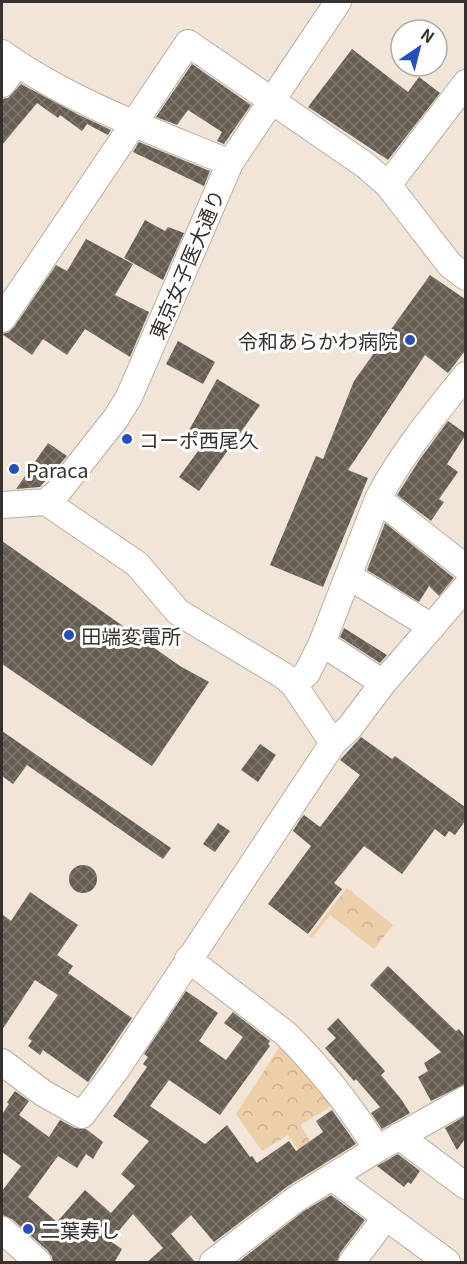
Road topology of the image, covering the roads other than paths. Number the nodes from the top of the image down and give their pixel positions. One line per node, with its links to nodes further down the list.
1 (338, 2): 5 (street, 東京女子医大通り)
2 (9, 59): 4 (street); 6 (street)
3 (465, 83): 8 (street)
4 (2, 84)
5 (271, 100): 6 (street); 7 (street, 東京女子医大通り); 8 (street)
6 (133, 123): 7 (street); 10 (street)
7 (230, 162): 13 (street, 東京女子医大通り)
8 (388, 185): 9 (street)
9 (465, 277)
10 (2, 319)
11 (463, 382): 12 (street)
12 (378, 500): 15 (street); 16 (street)
13 (46, 502): 14 (street); 21 (street)
14 (11, 505)
15 (465, 568)
16 (350, 577): 18 (street); 19 (street)
17 (465, 587): 18 (street)
18 (432, 627): 20 (street)
19 (322, 643): 20 (street); 21 (street)
20 (382, 683): 22 (street)
21 (294, 686): 22 (street)
22 (333, 743): 23 (street)
23 (188, 959): 24 (street); 27 (street)
24 (2, 1062)
25 (465, 1099): 26 (street)
26 (399, 1136): 27 (street); 29 (street)
27 (377, 1149): 28 (street)
28 (332, 1177): 30 (street); 33 (street)
29 (465, 1186)
30 (386, 1217): 34 (street); 35 (street)
31 (2, 1230): 32 (street)
32 (38, 1263)
33 (213, 1263)
34 (352, 1263)
35 (447, 1263)

